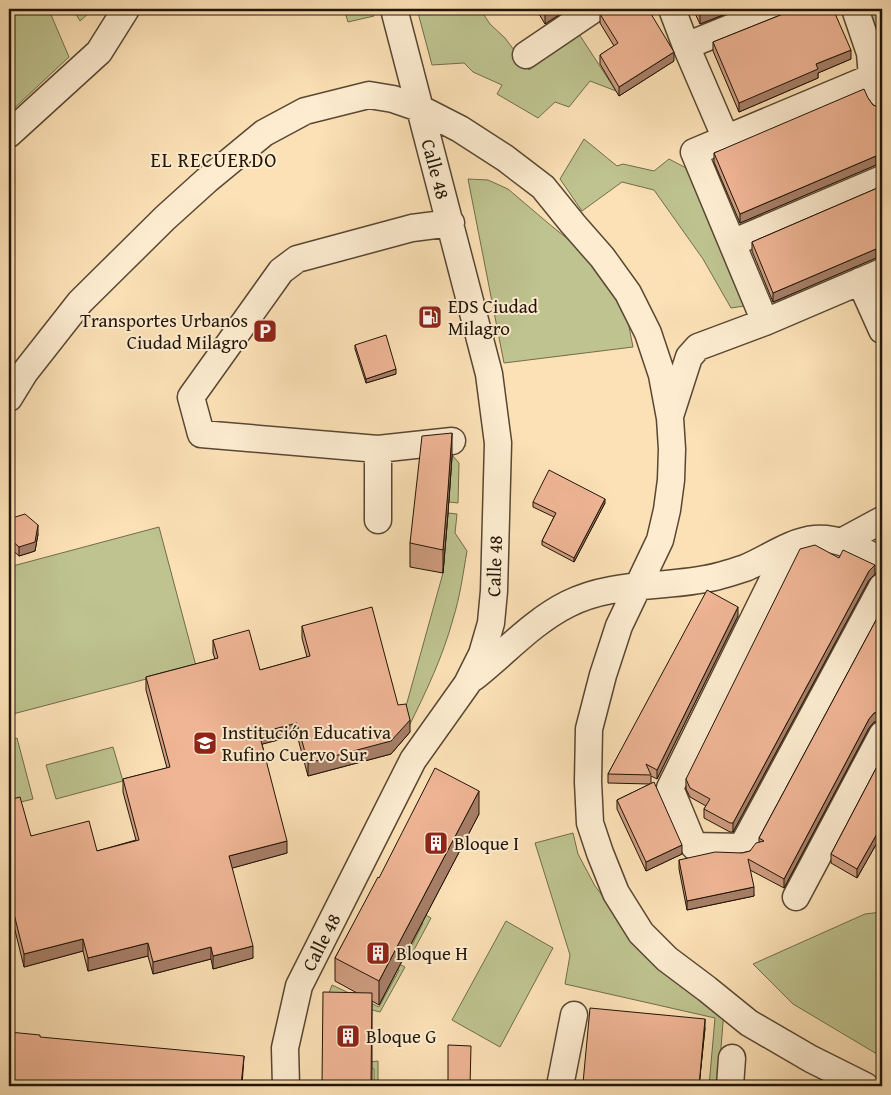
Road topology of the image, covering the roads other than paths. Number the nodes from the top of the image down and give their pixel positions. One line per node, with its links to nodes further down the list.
1 (126, 9): 12 (street)
2 (394, 9): 11 (street, Calle 48)
3 (594, 9): 8 (street)
4 (672, 9): 7 (street)
5 (777, 9): 7 (street)
6 (855, 9): 9 (street)
7 (686, 46): 13 (street)
8 (526, 55)
9 (877, 75): 10 (street); 13 (street)
10 (882, 102)
11 (420, 108): 15 (street, Calle 48); 20 (street); 21 (street)
12 (9, 134)
13 (726, 138): 16 (street)
14 (882, 179): 16 (street)
15 (451, 223): 23 (street); 31 (street, Calle 48)
16 (732, 243): 18 (street)
17 (871, 277): 18 (street); 19 (street)
18 (765, 322): 21 (street)
19 (882, 330)
20 (9, 398)
21 (670, 418): 29 (street)
22 (452, 442): 23 (street)
23 (378, 449): 24 (street)
24 (378, 520)
25 (882, 520): 26 (street)
26 (843, 541): 27 (street); 28 (street)
27 (789, 547): 29 (street); 30 (street)
28 (882, 561)
29 (638, 585): 31 (street); 39 (street)
30 (882, 587)
31 (467, 684): 36 (street, Calle 48)
32 (882, 735): 33 (street)
33 (796, 898)
34 (574, 1015): 37 (street)
35 (732, 1058): 38 (street)
36 (286, 1086)
37 (560, 1086)
38 (730, 1086)
39 (865, 1086)

